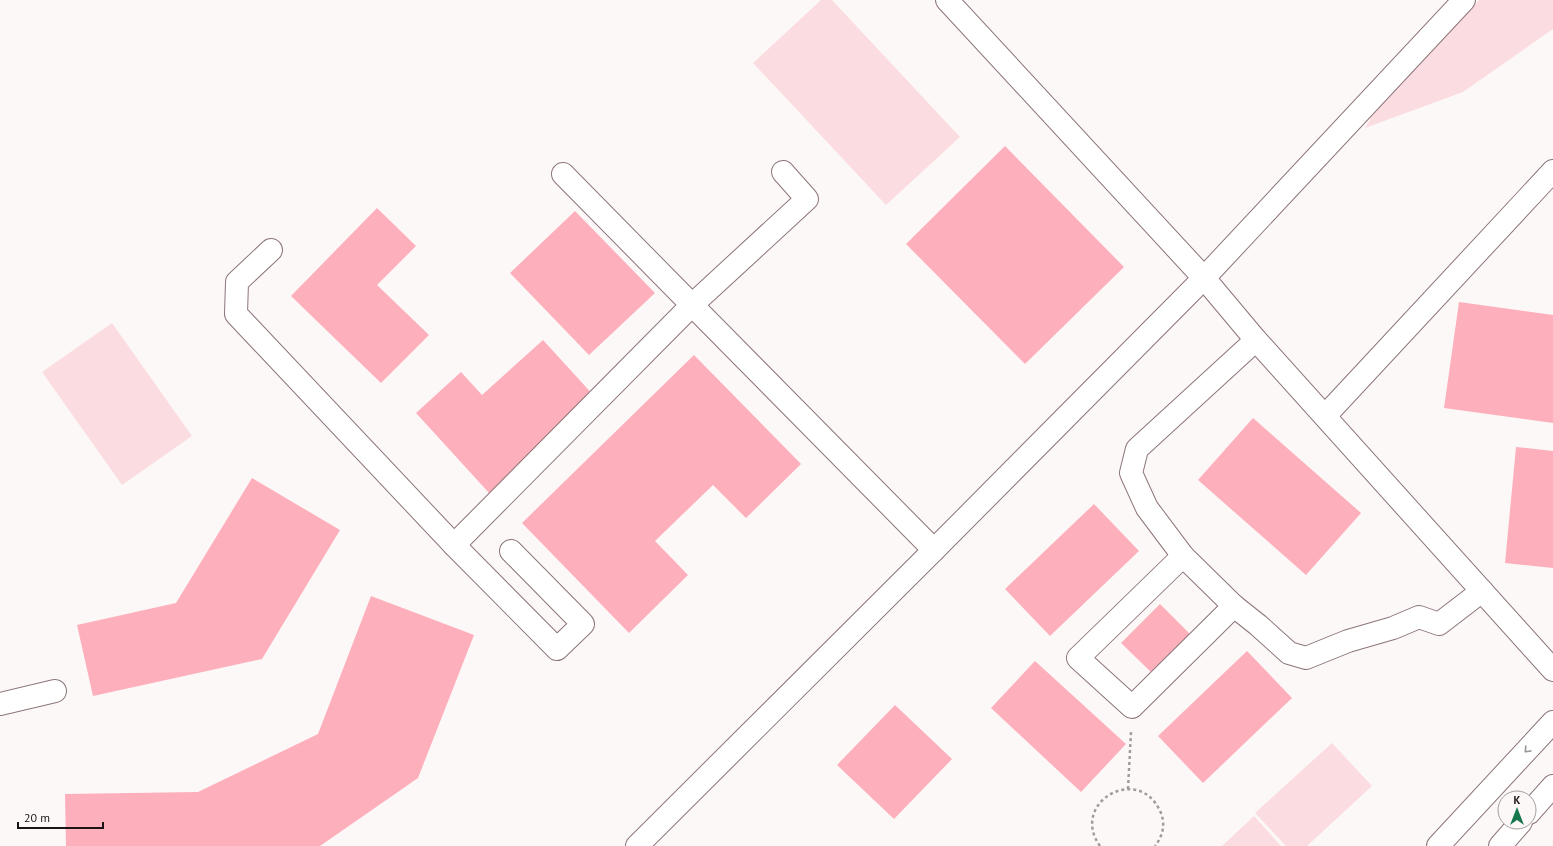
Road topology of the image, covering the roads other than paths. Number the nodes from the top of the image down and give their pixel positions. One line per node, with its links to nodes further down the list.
1 (947, 0): 7 (street)
2 (1464, 0): 7 (street)
3 (1553, 171): 10 (street)
4 (783, 172): 8 (street)
5 (563, 174): 8 (street)
6 (271, 250): 11 (street)
7 (1204, 278): 9 (street); 12 (street)
8 (692, 306): 11 (street); 12 (street)
9 (1256, 340): 10 (street); 14 (street)
10 (1325, 416): 15 (street)
11 (454, 544): 13 (street)
12 (934, 550): 24 (street)
13 (511, 551)
14 (1183, 556): 16 (street); 16 (street)
15 (1482, 590): 16 (street); 17 (street)
16 (1234, 606)
17 (1553, 670)
18 (55, 691): 19 (street)
19 (0, 704)
20 (1553, 722): 25 (street, one-way to 25)
21 (1553, 786): 22 (street)
22 (1537, 804)
23 (1514, 830): 26 (street)
24 (637, 846)
25 (1438, 846)
26 (1500, 846)

